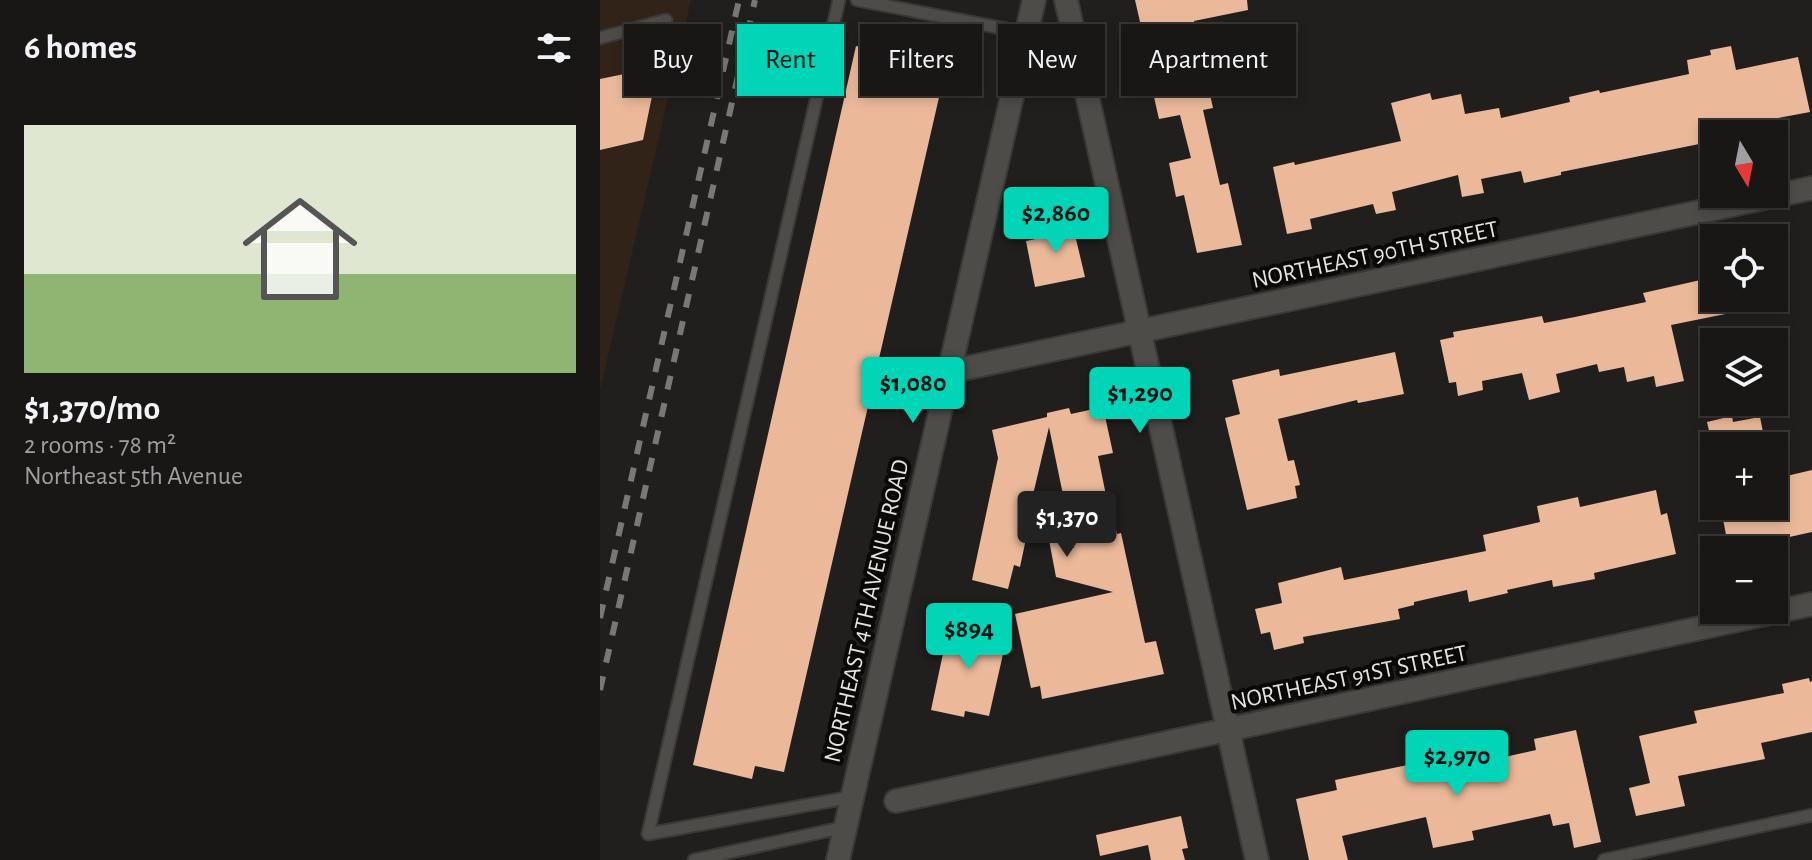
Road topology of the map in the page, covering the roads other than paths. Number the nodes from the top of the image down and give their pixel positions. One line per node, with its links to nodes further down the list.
1 (839, 0): 15 (lane)
2 (857, 0): 7 (lane)
3 (1034, 0): 6 (street, NORTHEAST 4TH AVENUE ROAD)
4 (1066, 0): 11 (street)
5 (666, 20): 8 (lane)
6 (1028, 24)
7 (998, 28)
8 (600, 38)
9 (1012, 96): 12 (street, NORTHEAST 4TH AVENUE ROAD)
10 (1812, 188): 11 (street, NORTHEAST 90TH STREET)
11 (1140, 332): 12 (street, NORTHEAST 90TH STREET); 14 (street)
12 (948, 372): 15 (street, NORTHEAST 4TH AVENUE ROAD)
13 (1812, 604): 14 (street, NORTHEAST 91ST STREET)
14 (1229, 730): 16 (street, NORTHEAST 91ST STREET); 21 (street)
15 (852, 797): 18 (street, NORTHEAST 4TH AVENUE ROAD)
16 (896, 801)
17 (1812, 815): 22 (lane)
18 (845, 827): 19 (lane); 20 (street, NORTHEAST 4TH AVENUE ROAD)
19 (694, 860)
20 (838, 860)
21 (1257, 860)
22 (1604, 860)

